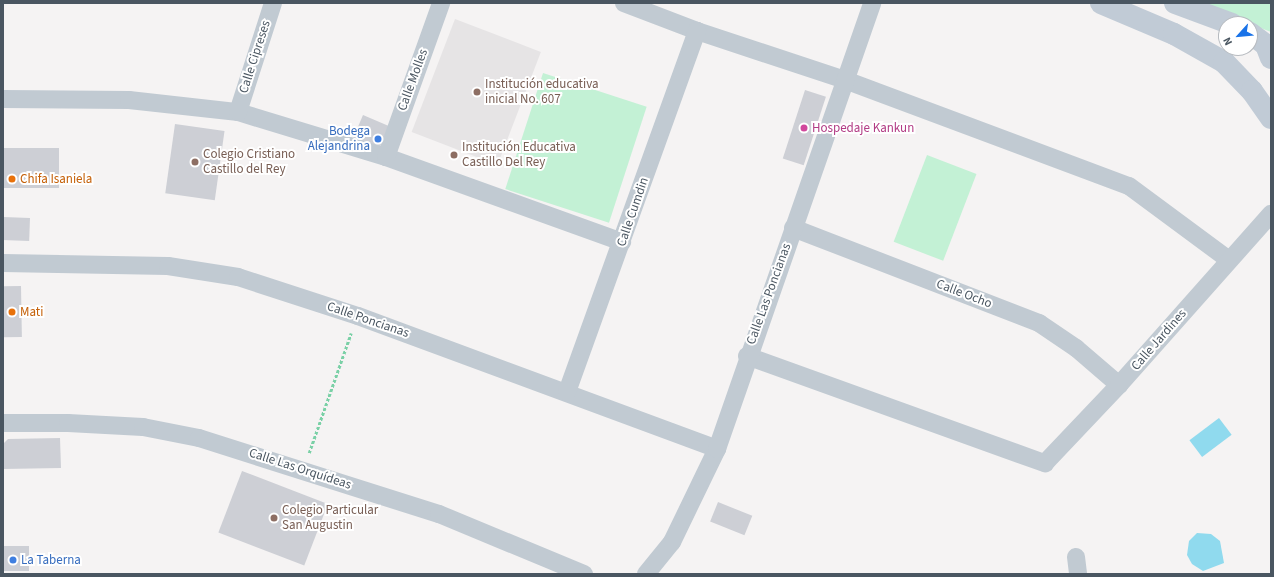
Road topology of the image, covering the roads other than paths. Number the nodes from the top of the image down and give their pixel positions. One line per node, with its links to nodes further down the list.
1 (273, 3): 13 (street, Calle Cipreses)
2 (441, 3): 15 (street, Calle Molles)
3 (624, 3): 8 (street)
4 (872, 3): 11 (street, Calle Las Poncianas)
5 (1101, 3): 14 (street)
6 (1175, 3): 7 (street)
7 (1218, 19)
8 (697, 31): 11 (street); 18 (street, Calle Cumdin)
9 (1258, 39): 10 (street)
10 (1271, 58)
11 (845, 80): 17 (street, Calle Las Poncianas); 19 (street)
12 (3, 99): 13 (street)
13 (238, 112): 15 (street)
14 (1271, 118)
15 (386, 157): 18 (street)
16 (1271, 214): 19 (street, Calle Jardines)
17 (793, 228): 21 (street, Calle Las Poncianas); 22 (street, Calle Ocho)
18 (622, 242): 23 (street, Calle Cumdin)
19 (1229, 260): 22 (street, Calle Jardines)
20 (3, 263): 23 (street, Calle Poncianas)
21 (747, 356): 22 (street, Calle Jardines); 25 (street, Calle Las Poncianas)
22 (1119, 385)
23 (567, 392): 25 (street, Calle Poncianas)
24 (3, 423): 26 (street, Calle Las Orquídeas)
25 (717, 449): 27 (street, Calle Las Poncianas)
26 (584, 574)
27 (646, 574)

